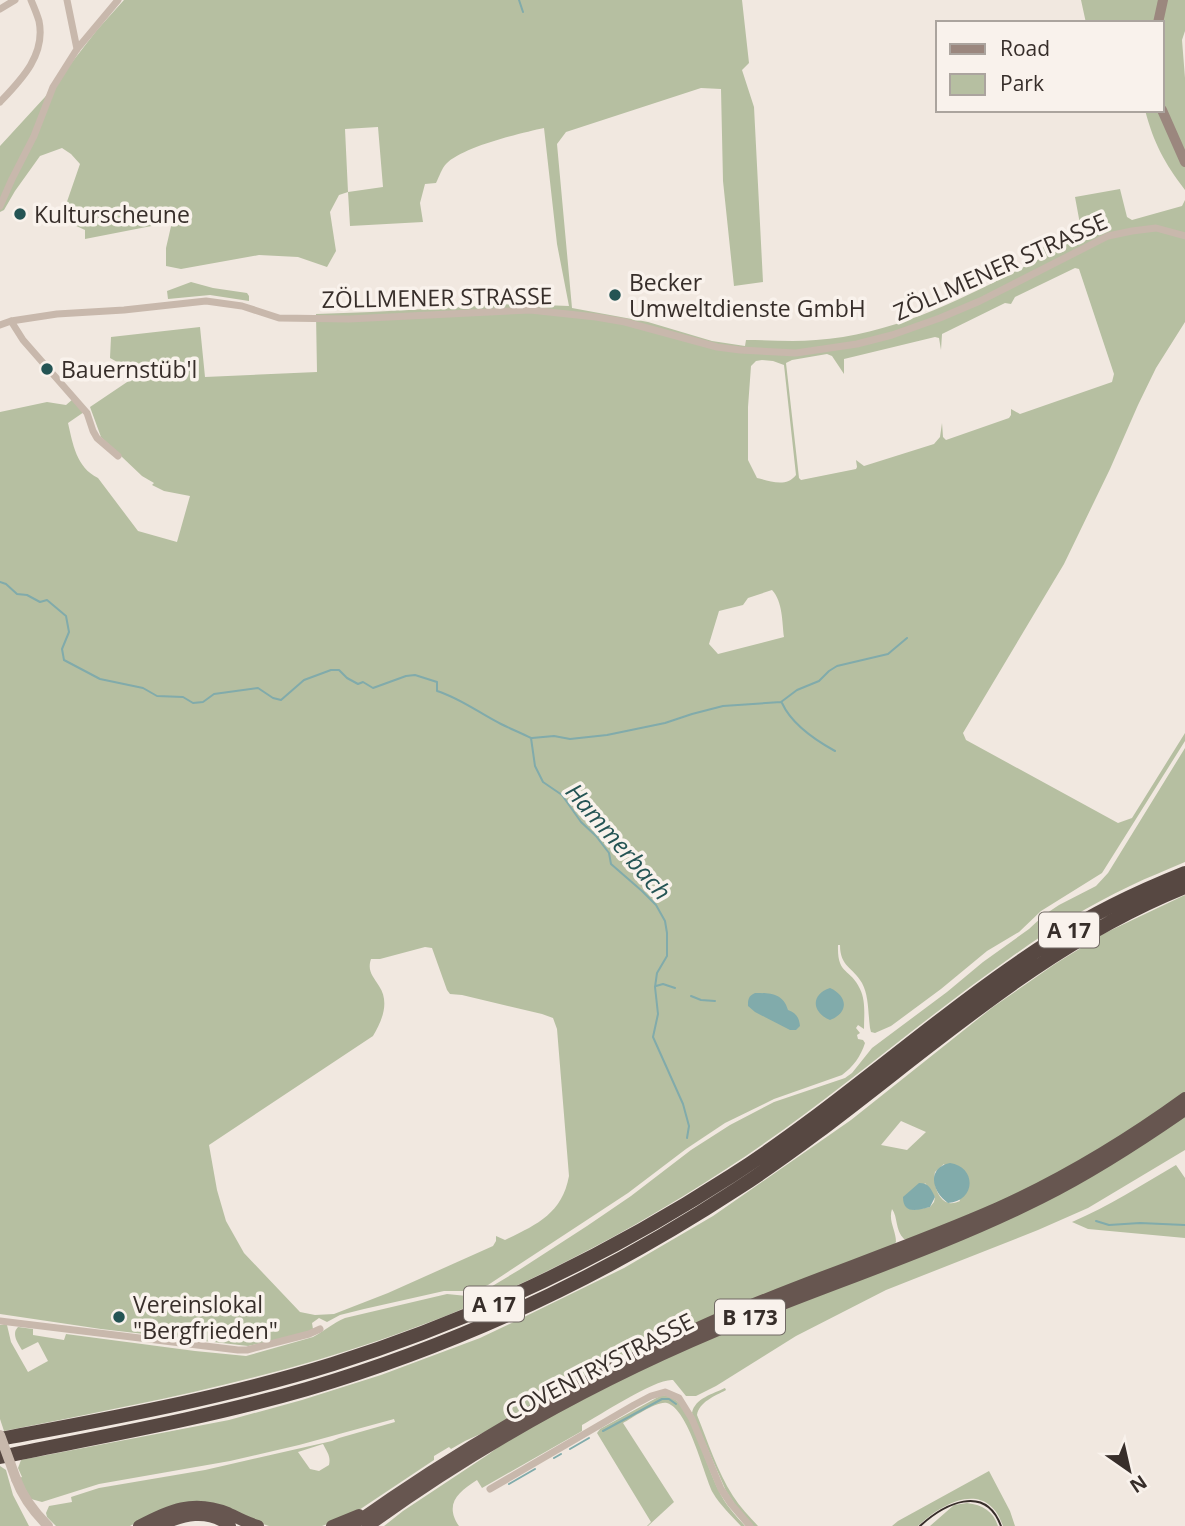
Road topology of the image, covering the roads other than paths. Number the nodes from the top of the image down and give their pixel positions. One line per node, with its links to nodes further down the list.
1 (15, 0): 6 (street)
2 (31, 0): 9 (street)
3 (67, 0): 8 (street)
4 (118, 0): 8 (street)
5 (1163, 0): 7 (main road)
6 (0, 9)
7 (1158, 21)
8 (77, 49): 12 (street)
9 (0, 102)
10 (1163, 112): 11 (main road)
11 (1185, 162)
12 (0, 206)
13 (1185, 236): 14 (street, ZÖLLMENER STRASSE)
14 (11, 321): 15 (street, ZÖLLMENER STRASSE); 16 (street)
15 (0, 325)
16 (118, 456)
17 (1185, 873): 23 (highway, A 17)
18 (1185, 887): 24 (highway, A 17)
19 (1185, 1098): 26 (highway, B 173)
20 (1185, 1110): 26 (highway, COVENTRYSTRASSE / B 173)
21 (0, 1321): 22 (street)
22 (320, 1329)
23 (0, 1438): 27 (street, bridge)
24 (0, 1457)
25 (490, 1489): 36 (street)
26 (384, 1508): 32 (highway); 33 (highway, B 173); 34 (highway, COVENTRYSTRASSE / B 173); 35 (highway)
27 (48, 1526)
28 (139, 1526): 31 (highway)
29 (158, 1526): 30 (highway)
30 (230, 1526)
31 (258, 1526)
32 (332, 1526)
33 (351, 1526)
34 (368, 1526)
35 (375, 1526)
36 (750, 1526)

